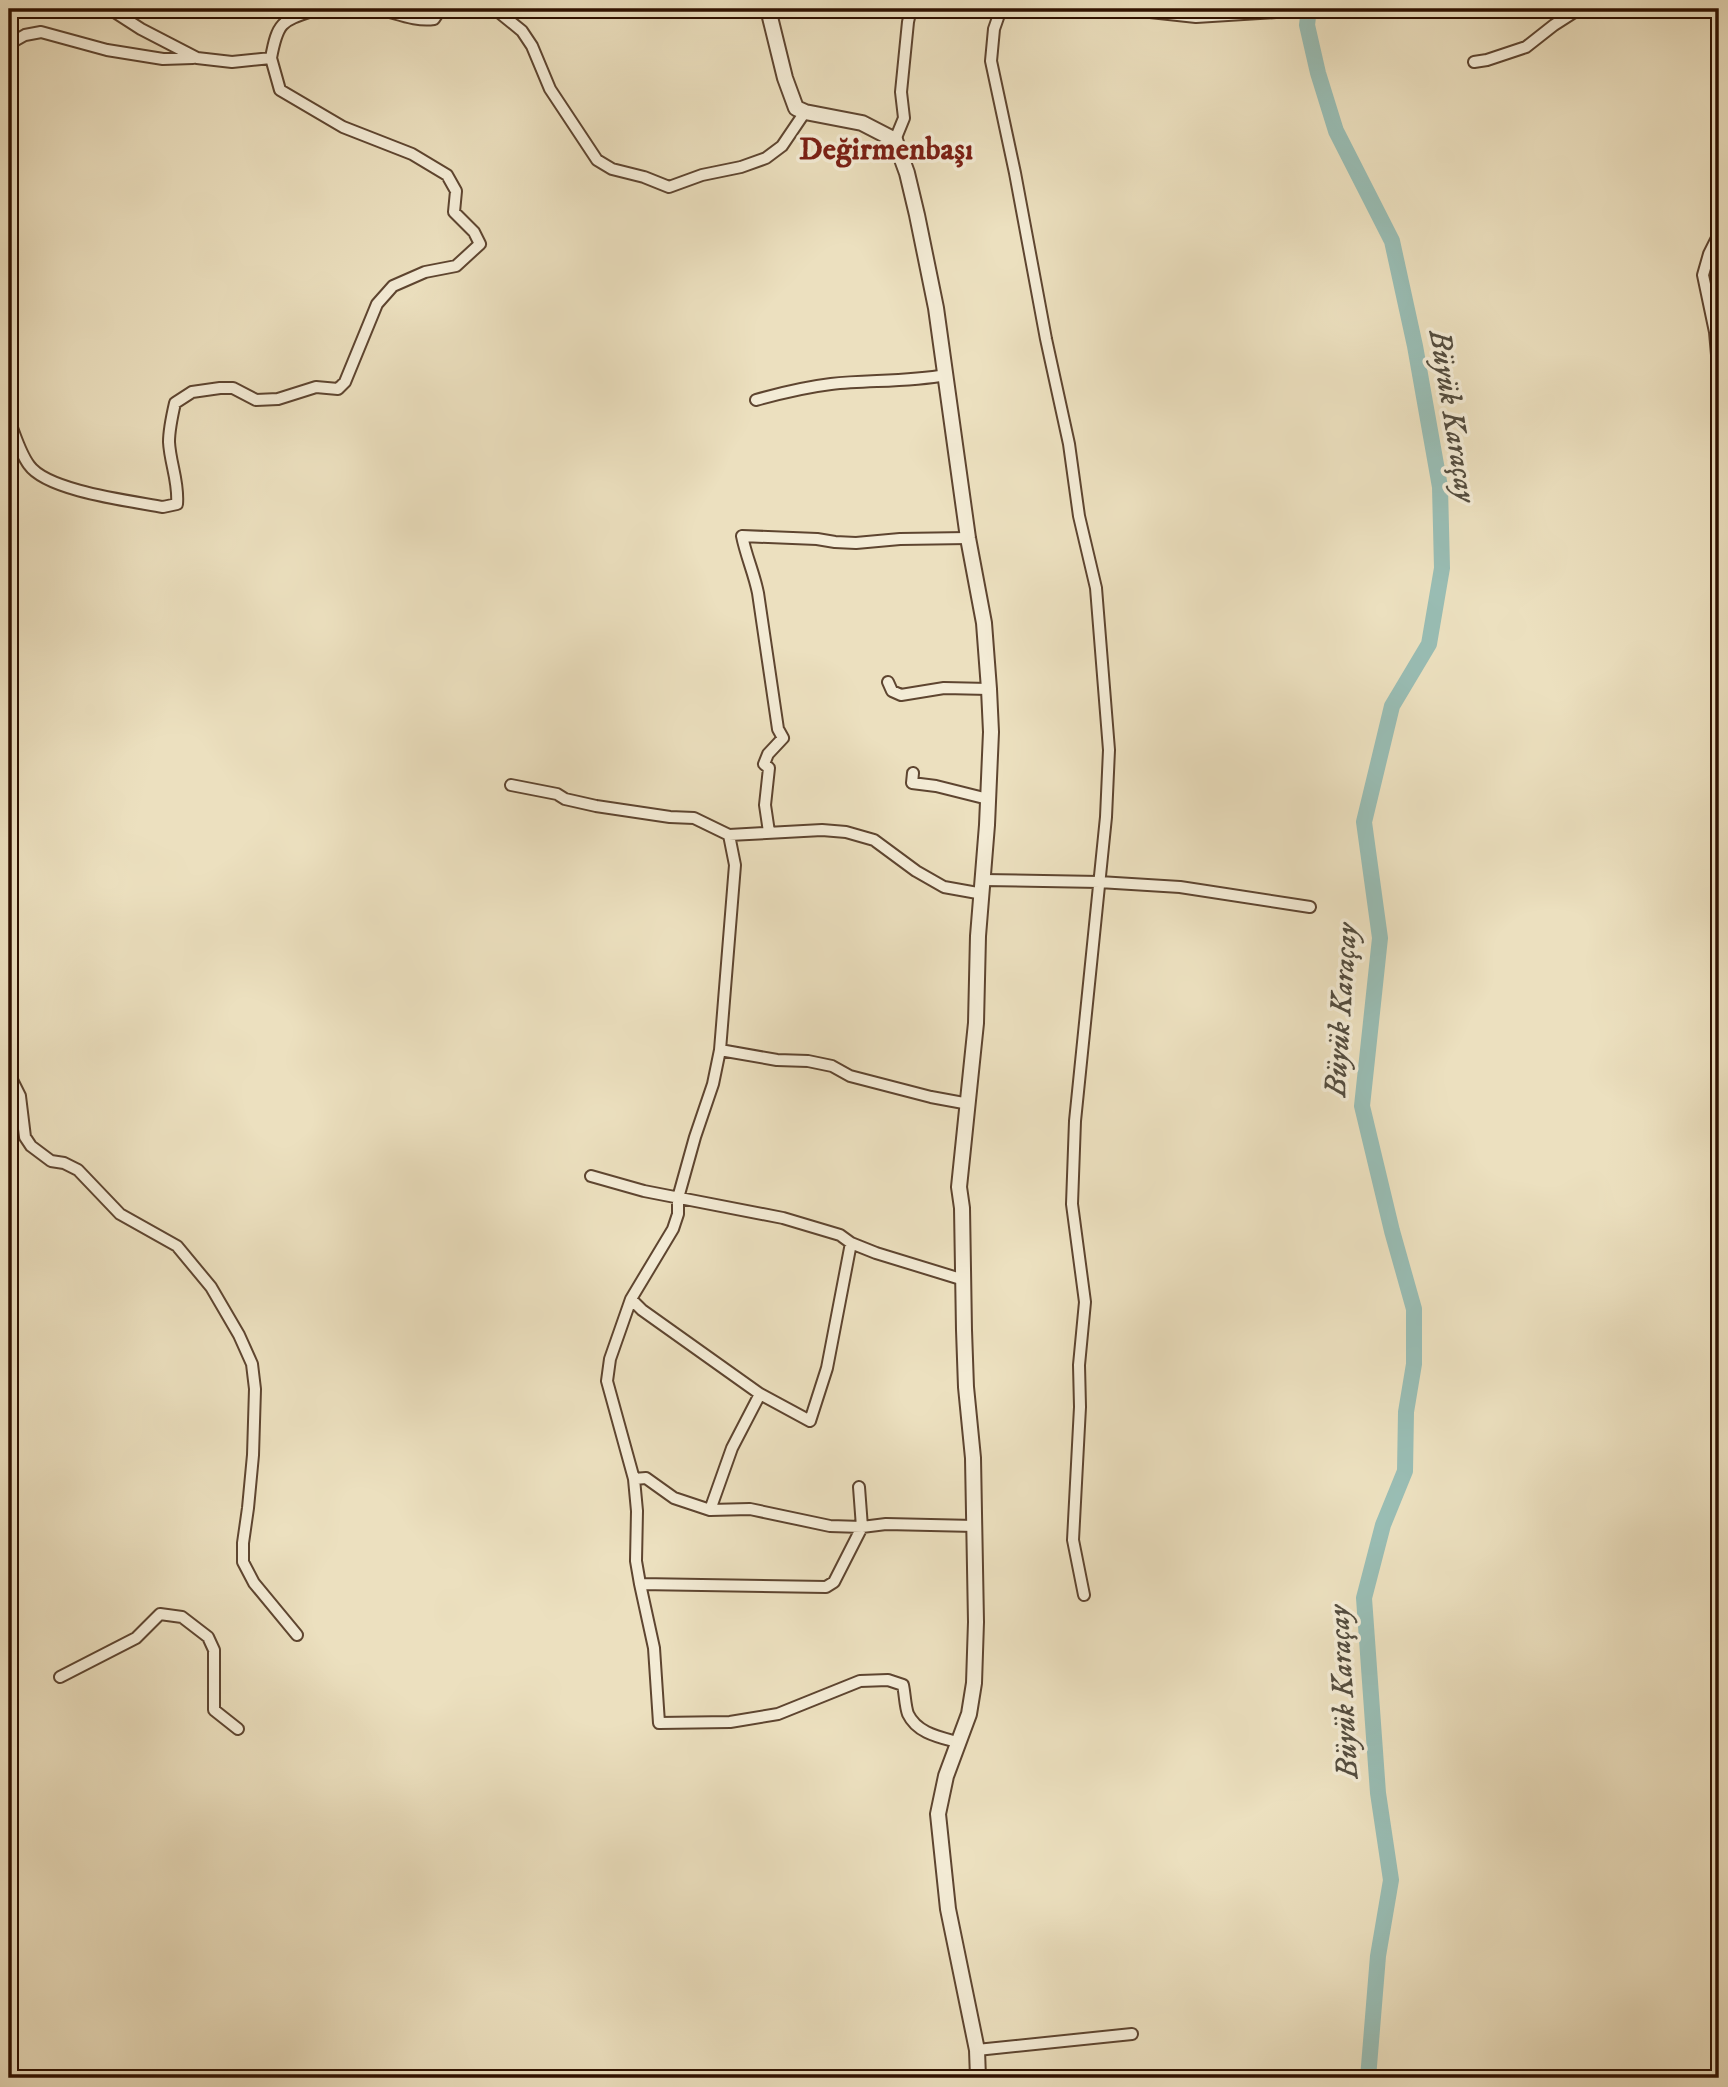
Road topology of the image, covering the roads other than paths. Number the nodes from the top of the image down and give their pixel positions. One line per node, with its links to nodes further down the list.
1 (110, 9): 13 (street)
2 (318, 9): 14 (street)
3 (378, 9): 4 (street)
4 (438, 9)
5 (495, 9): 16 (street)
6 (768, 9): 16 (street)
7 (911, 9): 17 (street)
8 (1001, 9): 31 (street)
9 (1100, 9): 11 (street)
10 (1579, 9): 15 (street)
11 (1276, 12)
12 (9, 44): 13 (street)
13 (197, 58): 14 (street)
14 (271, 58): 22 (street)
15 (1474, 62)
16 (805, 113): 17 (street)
17 (895, 140): 19 (street)
18 (1719, 234): 20 (street)
19 (946, 375): 21 (street); 23 (street)
20 (1719, 378)
21 (756, 400)
22 (9, 420)
23 (968, 538): 25 (street); 29 (street)
24 (888, 682): 25 (street)
25 (989, 689): 28 (street)
26 (913, 773): 28 (street)
27 (511, 786): 30 (street)
28 (988, 799): 32 (street)
29 (769, 832): 30 (street); 32 (street)
30 (729, 835): 34 (street)
31 (1099, 882): 32 (street); 33 (street); 49 (street)
32 (983, 887): 36 (street)
33 (1310, 907)
34 (720, 1050): 36 (street); 38 (street)
35 (9, 1074): 50 (street)
36 (969, 1104): 40 (street)
37 (591, 1176): 38 (street)
38 (678, 1198): 39 (street); 41 (street)
39 (851, 1243): 40 (street); 42 (street)
40 (964, 1280): 46 (street)
41 (631, 1299): 42 (street); 43 (street)
42 (760, 1394): 45 (street)
43 (634, 1479): 45 (street); 48 (street)
44 (859, 1487): 47 (street)
45 (710, 1510): 47 (street)
46 (975, 1526): 47 (street); 53 (street)
47 (862, 1527): 48 (street)
48 (640, 1584): 53 (street)
49 (1084, 1595)
50 (298, 1635)
51 (60, 1677): 52 (street)
52 (238, 1729)
53 (957, 1742): 55 (street)
54 (1132, 2034): 55 (street)
55 (977, 2050): 56 (street)
56 (978, 2078)

